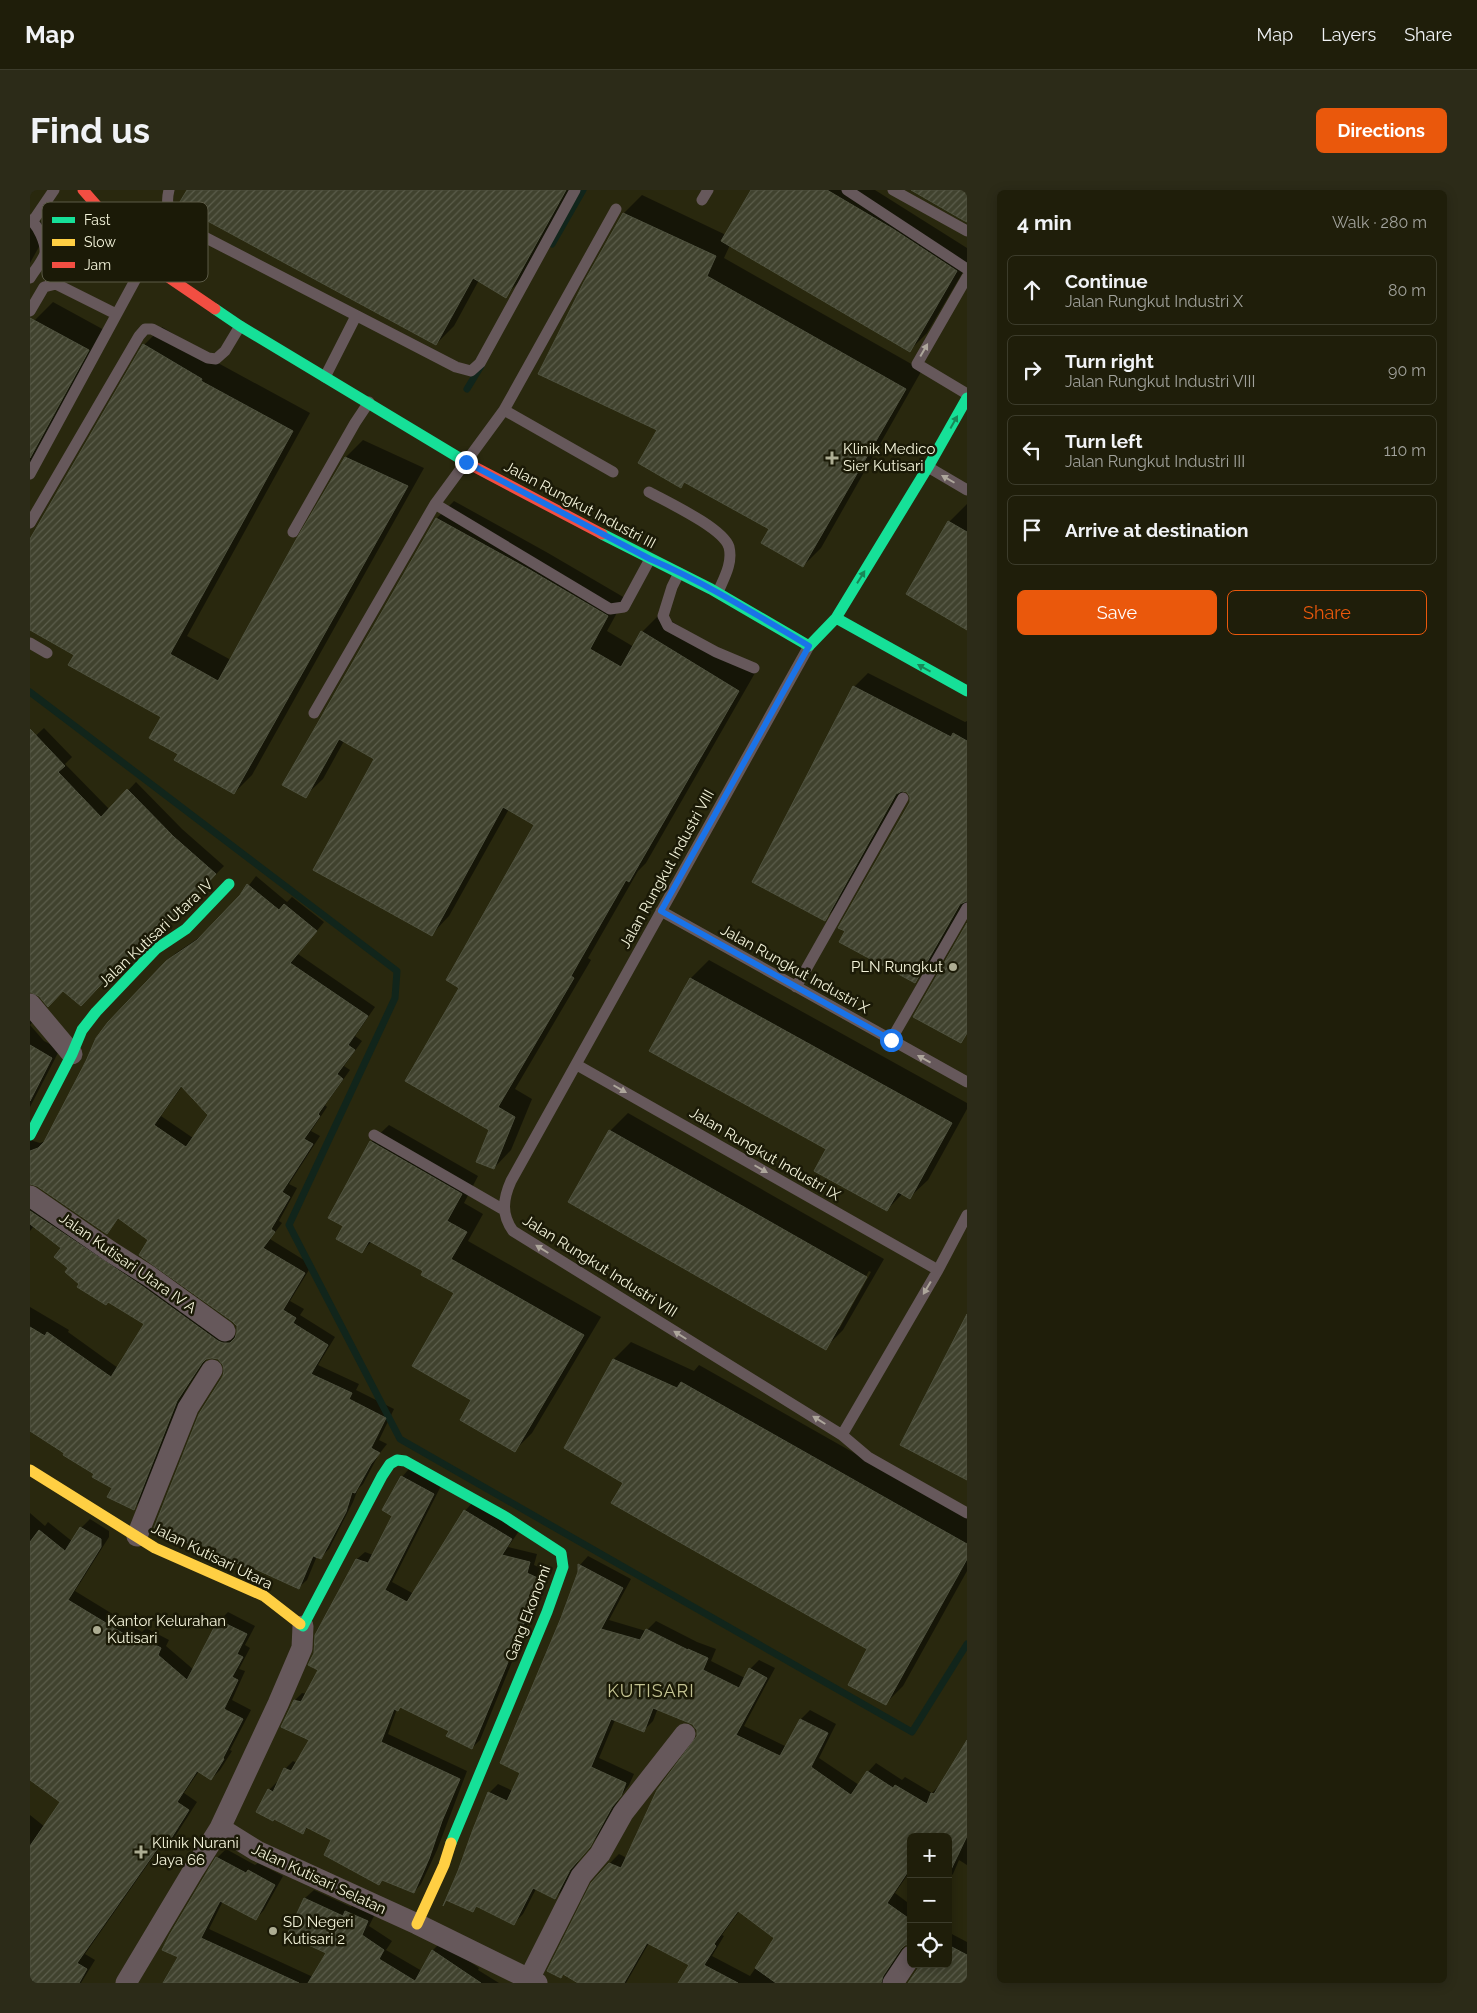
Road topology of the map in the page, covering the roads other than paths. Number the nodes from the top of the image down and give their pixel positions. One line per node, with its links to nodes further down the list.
1 (54, 190): 6 (lane)
2 (82, 190): 7 (street, Jalan Rungkut Industri III)
3 (575, 190): 22 (lane)
4 (847, 190): 15 (lane)
5 (893, 190): 11 (lane)
6 (45, 202)
7 (93, 202)
8 (42, 207): 10 (lane)
9 (616, 209): 27 (lane)
10 (32, 221): 12 (lane)
11 (967, 231)
12 (42, 238)
13 (208, 239): 22 (lane)
14 (42, 258): 17 (lane)
15 (967, 269)
16 (967, 277): 25 (lane, one-way to 16)
17 (30, 278)
18 (134, 282): 21 (lane)
19 (175, 282): 23 (street, Jalan Rungkut Industri III)
20 (30, 312): 21 (lane)
21 (116, 314): 31 (lane)
22 (356, 316): 24 (lane)
23 (240, 326): 24 (street, Jalan Rungkut Industri III); 35 (lane)
24 (325, 377): 26 (street, Jalan Rungkut Industri III)
25 (967, 396): 29 (street, one-way to 25)
26 (368, 402): 28 (street, Jalan Rungkut Industri III); 36 (lane)
27 (504, 410): 28 (lane); 30 (lane)
28 (466, 462): 34 (lane); 37 (street, Jalan Rungkut Industri III)
29 (928, 467): 32 (lane, one-way to 29); 40 (street, one-way to 29)
30 (613, 472)
31 (30, 474)
32 (967, 490)
33 (649, 492): 39 (lane)
34 (435, 504): 37 (lane); 46 (lane)
35 (30, 523)
36 (293, 532)
37 (650, 559): 38 (street, Jalan Rungkut Industri III)
38 (679, 572): 39 (street, Jalan Rungkut Industri III); 44 (lane)
39 (718, 592): 42 (street, Jalan Rungkut Industri III)
40 (836, 618): 42 (street); 45 (street, one-way to 40)
41 (30, 643): 43 (lane)
42 (809, 646): 50 (lane, Jalan Rungkut Industri VIII)
43 (47, 654)
44 (754, 668)
45 (967, 691)
46 (314, 713)
47 (903, 798): 51 (lane)
48 (229, 884): 54 (street, Jalan Kutisari Utara IV)
49 (967, 908): 53 (lane)
50 (661, 911): 51 (lane, Jalan Rungkut Industri X); 55 (lane, Jalan Rungkut Industri VIII)
51 (796, 987): 53 (lane, Jalan Rungkut Industri X)
52 (30, 1004): 54 (street)
53 (891, 1040): 56 (lane, Jalan Rungkut Industri X, one-way to 53)
54 (72, 1054): 57 (street, Jalan Kutisari Utara IV)
55 (577, 1065): 60 (lane, Jalan Rungkut Industri VIII); 62 (lane, Jalan Rungkut Industri IX, one-way to 62)
56 (967, 1082)
57 (30, 1134)
58 (374, 1135): 60 (lane)
59 (30, 1196): 63 (street, Jalan Kutisari Utara IV A)
60 (504, 1210): 65 (lane, Jalan Rungkut Industri VIII, one-way to 60)
61 (967, 1215): 62 (lane)
62 (938, 1270): 65 (lane, one-way to 65)
63 (225, 1331)
64 (212, 1370): 68 (street)
65 (842, 1435): 67 (lane, Jalan Rungkut Industri VIII)
66 (30, 1470): 68 (street, Jalan Kutisari Utara)
67 (967, 1513)
68 (137, 1536): 69 (street, Jalan Kutisari Utara)
69 (303, 1626): 71 (street); 72 (street, Gang Ekonomi)
70 (685, 1734): 74 (street)
71 (220, 1828): 72 (street, Jalan Kutisari Selatan); 75 (street)
72 (417, 1924): 74 (street, Jalan Kutisari Selatan)
73 (907, 1962): 76 (street)
74 (533, 1981)
75 (126, 1983)
76 (893, 1983)

